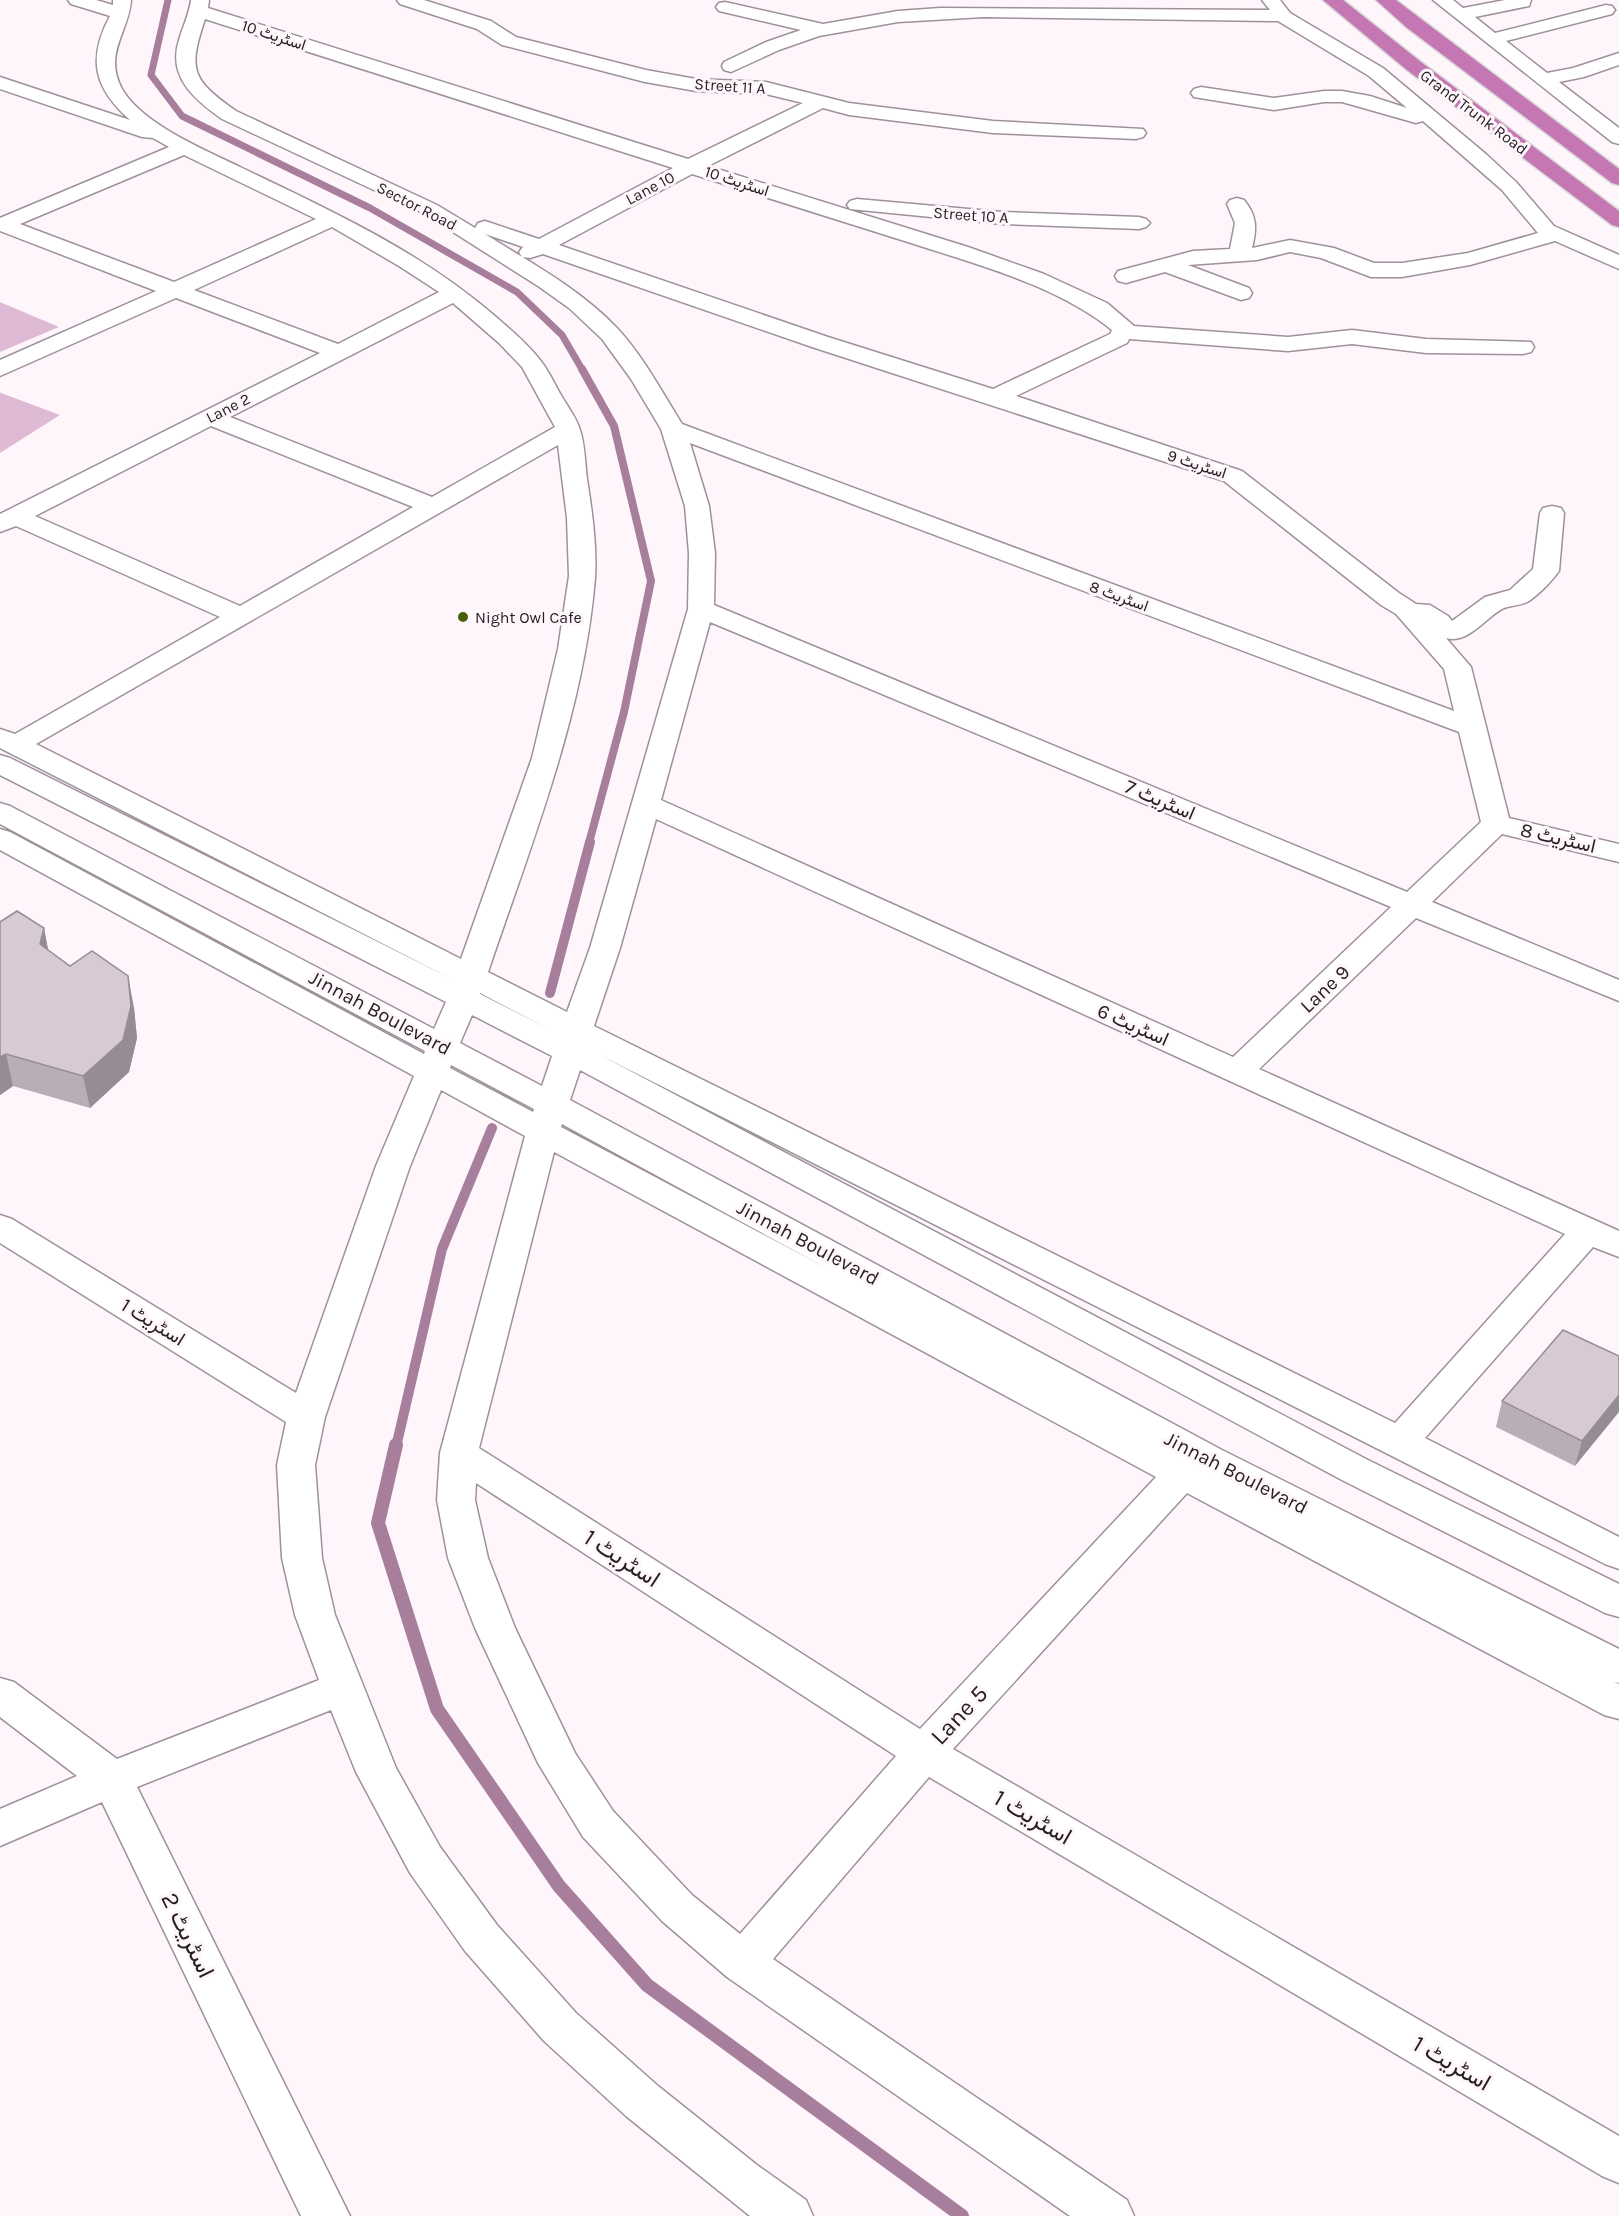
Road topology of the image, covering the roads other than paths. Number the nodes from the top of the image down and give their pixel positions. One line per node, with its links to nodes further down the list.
1 (77, 0): 9 (street)
2 (406, 0): 24 (street, Street 11 A)
3 (869, 0): 13 (street)
4 (1332, 0): 35 (highway, Grand Trunk Road)
5 (1385, 0): 30 (highway, Grand Trunk Road)
6 (1442, 0): 14 (street)
7 (1522, 2): 14 (street)
8 (199, 6): 29 (street, اسٹریٹ 10); 33 (street, Sector Road)
9 (122, 7): 28 (street)
10 (725, 7): 15 (street)
11 (1277, 8): 13 (street); 25 (street)
12 (1606, 10): 16 (street)
13 (914, 14): 15 (street)
14 (1460, 14): 16 (street)
15 (820, 29): 18 (street)
16 (1492, 39): 21 (street)
17 (1619, 59): 20 (street)
18 (731, 66)
19 (1619, 70): 20 (street)
20 (1577, 73): 21 (street)
21 (1543, 79): 27 (street)
22 (0, 83): 28 (street)
23 (1201, 93): 25 (street)
24 (819, 102): 26 (street, Street 11 A); 29 (street, Lane 10)
25 (1435, 122): 38 (street)
26 (1136, 133)
27 (1619, 138)
28 (177, 144): 34 (street); 37 (street)
29 (691, 166): 31 (street, اسٹریٹ 10); 39 (street, Lane 10)
30 (1619, 179)
31 (803, 202): 36 (street, Street 10 A); 48 (street, اسٹریٹ 10)
32 (1237, 204): 40 (street)
33 (430, 210): 39 (street, اسٹریٹ 9); 41 (street, Sector Road)
34 (333, 219): 45 (street); 46 (street)
35 (1619, 221)
36 (1139, 223)
37 (1, 224): 45 (street)
38 (1554, 235): 40 (street); 42 (street)
39 (542, 245): 41 (street, Lane 10); 52 (street, اسٹریٹ 9)
40 (1239, 255): 43 (street)
41 (514, 260): 55 (street, Sector Road)
42 (1619, 263)
43 (1165, 265): 44 (street); 47 (street)
44 (1126, 276)
45 (176, 290): 50 (street); 51 (street)
46 (455, 292): 50 (street, Lane 2); 54 (street)
47 (1241, 293)
48 (1122, 332): 49 (street); 52 (street)
49 (1523, 347)
50 (339, 352): 53 (street, Lane 2)
51 (0, 369)
52 (995, 397): 59 (street, اسٹریٹ 9)
53 (210, 417): 56 (street); 58 (street, Lane 2)
54 (568, 429): 56 (street); 70 (street)
55 (673, 429): 60 (street, Sector Road); 62 (street, اسٹریٹ 8)
56 (433, 506): 61 (street)
57 (1552, 513): 59 (street)
58 (8, 520): 61 (street)
59 (1405, 608): 62 (street, اسٹریٹ 9)
60 (701, 609): 64 (street, Sector Road); 69 (street, اسٹریٹ 7)
61 (241, 616): 63 (street)
62 (1474, 728): 66 (street, اسٹریٹ 8)
63 (5, 749): 70 (street)
64 (646, 804): 72 (street, Sector Road); 74 (street, اسٹریٹ 6)
65 (0, 812): 73 (street, Jinnah Boulevard)
66 (1496, 824): 68 (street, اسٹریٹ 8); 69 (street, اسٹریٹ 8)
67 (0, 838): 73 (street)
68 (1619, 853)
69 (1413, 905): 71 (street, اسٹریٹ 7); 74 (street, Lane 9)
70 (466, 987): 72 (street); 73 (street)
71 (1619, 991)
72 (574, 1041): 75 (street, Sector Road); 79 (street); 83 (street)
73 (438, 1060): 75 (street); 78 (street)
74 (1237, 1072): 77 (street, اسٹریٹ 6)
75 (548, 1118): 80 (street, Sector Road); 81 (street); 85 (street, Jinnah Boulevard)
76 (0, 1227): 78 (street, اسٹریٹ 1)
77 (1604, 1238): 79 (street)
78 (306, 1418): 84 (street)
79 (1400, 1442): 82 (street)
80 (459, 1453): 87 (street, اسٹریٹ 1); 90 (street, Sector Road)
81 (1182, 1474): 85 (street); 87 (street, Lane 5)
82 (1619, 1554)
83 (1619, 1602)
84 (342, 1688): 88 (street); 93 (street)
85 (1618, 1691)
86 (0, 1694): 88 (street, اسٹریٹ 2)
87 (924, 1753): 90 (street, Lane 5); 91 (street, اسٹریٹ 1)
88 (112, 1779): 89 (street); 92 (street, اسٹریٹ 2)
89 (0, 1828)
90 (743, 1963): 94 (street, Sector Road)
91 (1619, 2161)
92 (326, 2216)
93 (789, 2216)
94 (1110, 2216)

